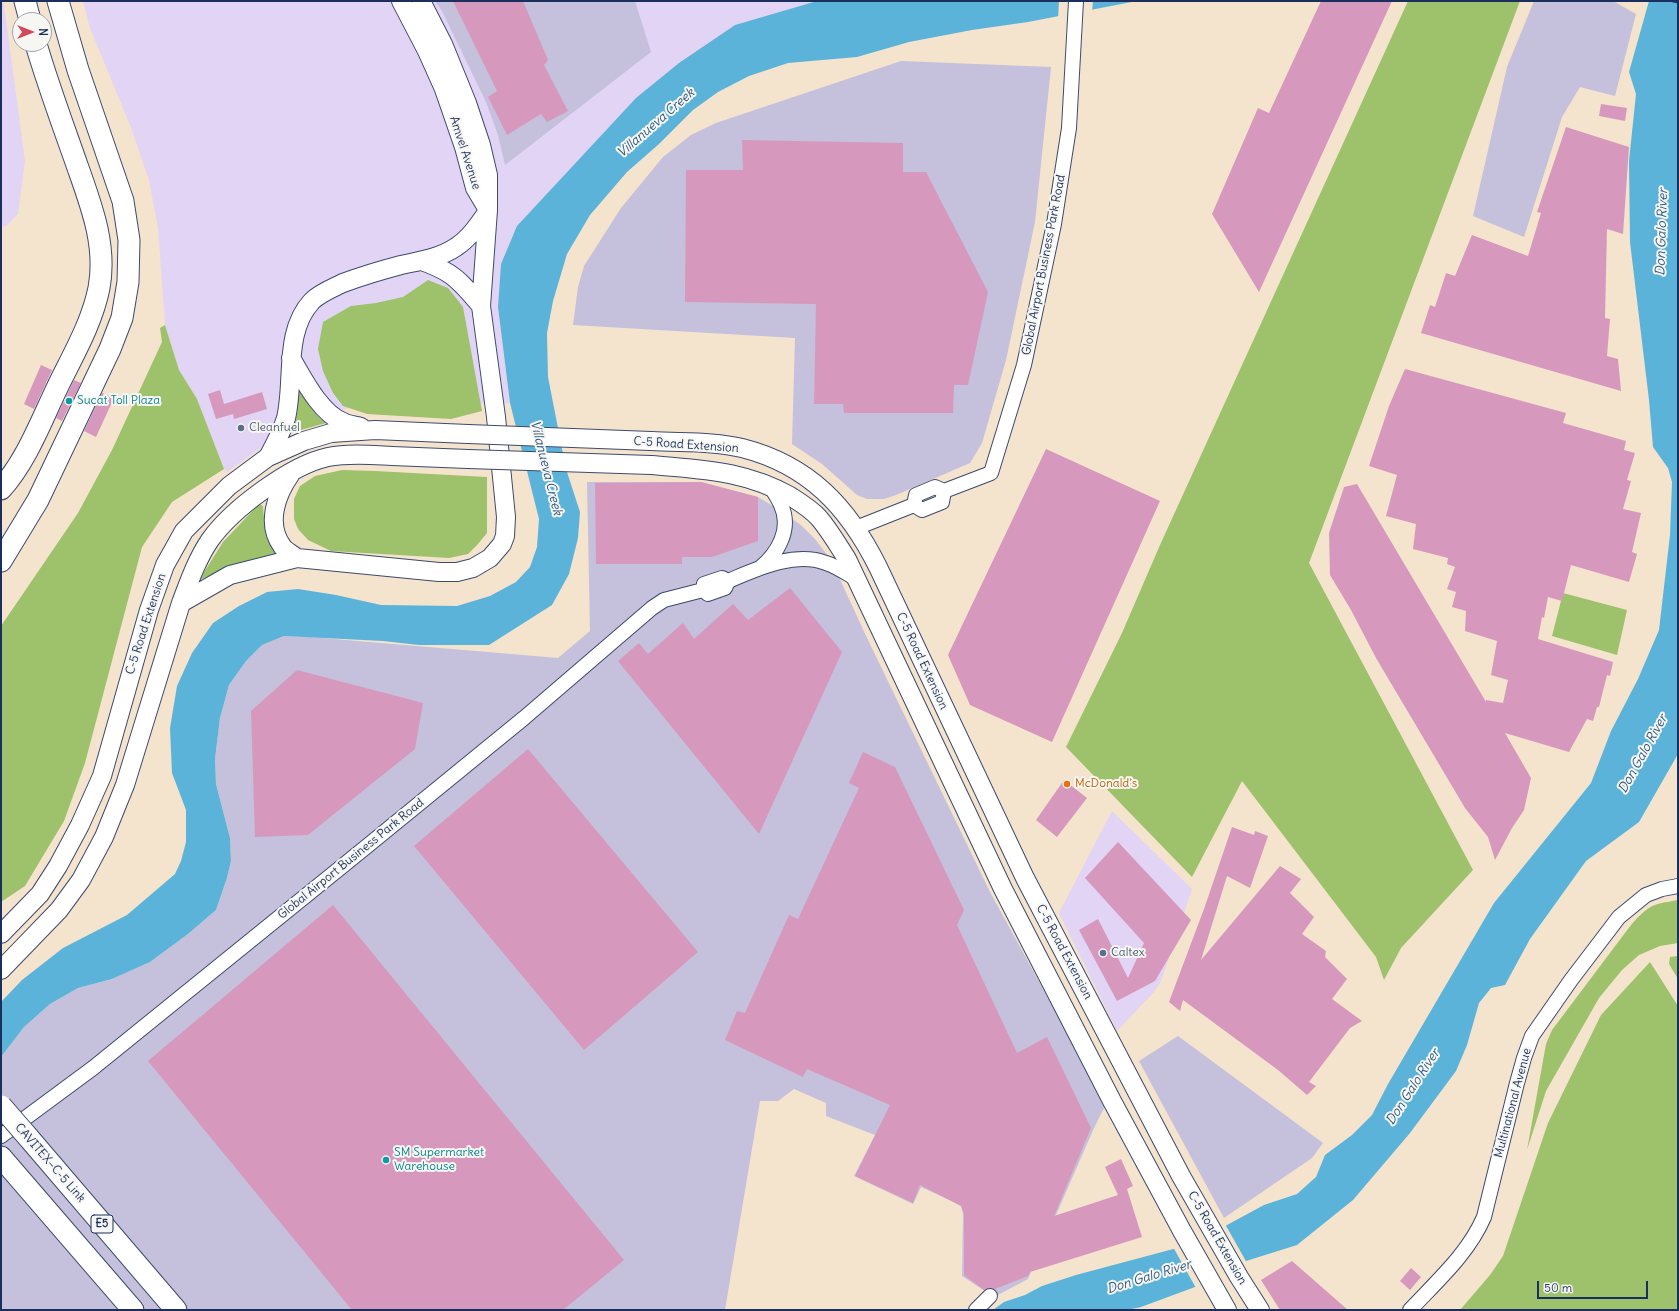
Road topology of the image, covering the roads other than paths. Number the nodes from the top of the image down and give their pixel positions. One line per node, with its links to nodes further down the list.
1 (25, 1): 6 (highway)
2 (58, 1): 19 (highway)
3 (401, 1): 8 (main road, Amvel Avenue)
4 (421, 1): 8 (main road, Amvel Avenue)
5 (1076, 1): 17 (street, Global Airport Business Park Road)
6 (28, 12)
7 (39, 52): 16 (highway)
8 (488, 210): 9 (main road); 10 (main road)
9 (422, 260): 10 (main road); 11 (main road)
10 (481, 306): 18 (main road)
11 (291, 358): 12 (main road); 13 (main road)
12 (375, 430): 13 (main road, C-5 Road Extension); 17 (main road, C-5 Road Extension, bridge)
13 (268, 457): 26 (main road, C-5 Road Extension)
14 (293, 471): 15 (main road, C-5 Road Extension, bridge); 18 (main road); 22 (main road, C-5 Road Extension)
15 (770, 486): 20 (street, Global Airport Business Park Road); 21 (main road, C-5 Road Extension)
16 (1, 489)
17 (856, 528): 23 (main road, C-5 Road Extension)
18 (297, 558): 22 (main road)
19 (1, 561)
20 (760, 568): 21 (street, Global Airport Business Park Road); 29 (street, Global Airport Business Park Road)
21 (856, 579): 25 (main road, C-5 Road Extension)
22 (181, 603): 27 (main road, C-5 Road Extension)
23 (1025, 878): 25 (main road); 36 (main road, C-5 Road Extension)
24 (1678, 886): 37 (street, Multinational Avenue)
25 (1002, 889): 35 (main road, C-5 Road Extension)
26 (1, 934)
27 (1, 970)
28 (1, 1106): 33 (highway, CAVITEX–C-5 Link / E5, bridge)
29 (1, 1136)
30 (1, 1157): 32 (highway)
31 (990, 1296): 34 (street)
32 (133, 1310)
33 (176, 1310)
34 (976, 1310)
35 (1227, 1310)
36 (1260, 1310)
37 (1410, 1310)

